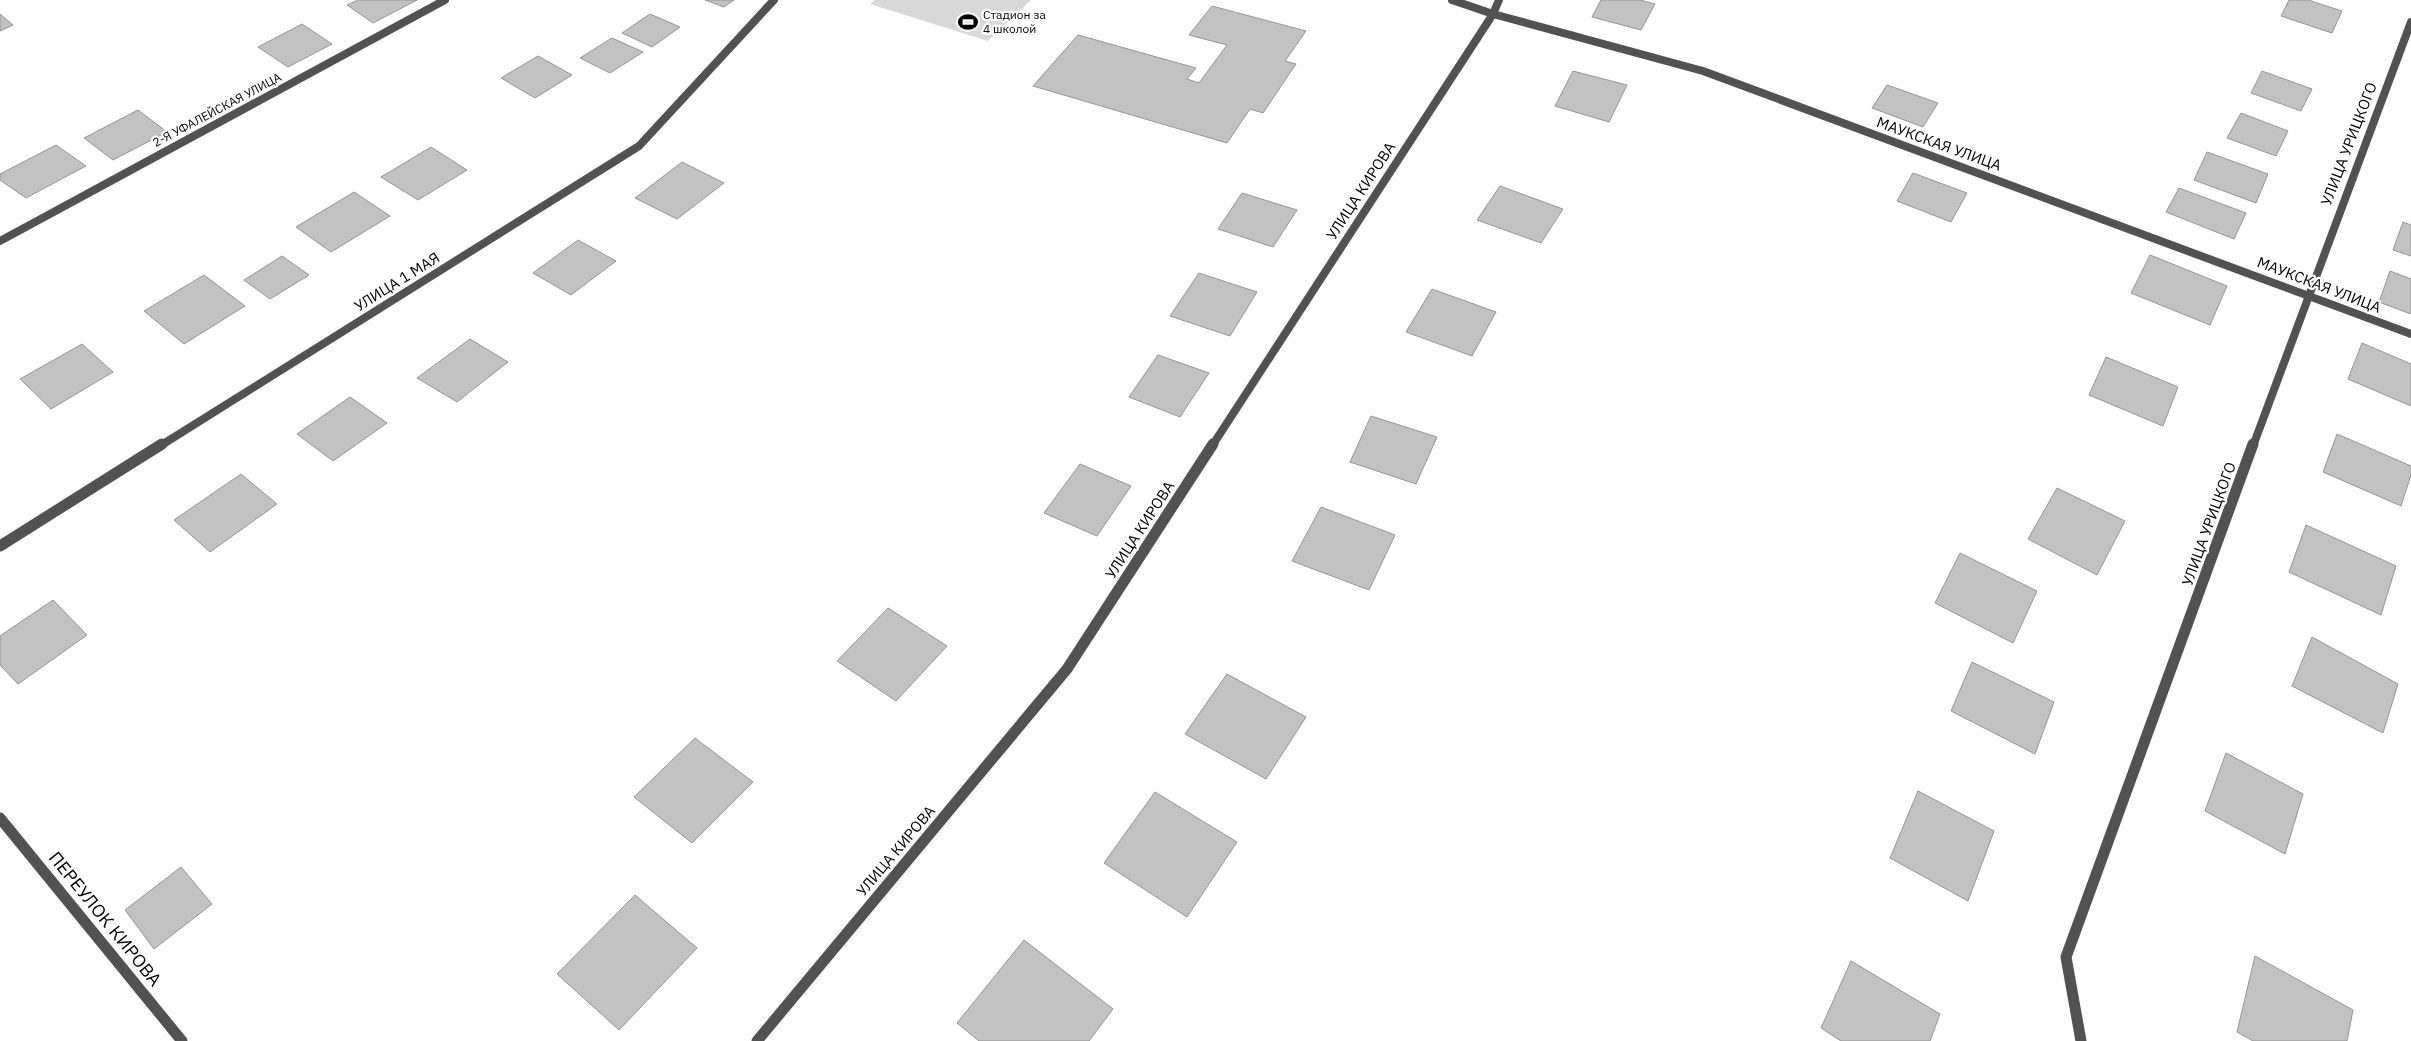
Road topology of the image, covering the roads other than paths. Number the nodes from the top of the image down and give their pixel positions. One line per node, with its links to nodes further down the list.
1 (445, 0): 7 (street, 2-Я УФАЛЕЙСКАЯ УЛИЦА)
2 (774, 0): 10 (street, УЛИЦА 1 МАЯ)
3 (1452, 0): 5 (street, МАУКСКАЯ УЛИЦА)
4 (1499, 0): 5 (street, УЛИЦА КИРОВА)
5 (1493, 14): 8 (street, МАУКСКАЯ УЛИЦА); 13 (street, УЛИЦА КИРОВА)
6 (2411, 22): 8 (street, УЛИЦА УРИЦКОГО)
7 (0, 241)
8 (2308, 295): 9 (street, МАУКСКАЯ УЛИЦА); 14 (street, УЛИЦА УРИЦКОГО)
9 (2411, 334)
10 (0, 546)
11 (0, 818): 12 (street, ПЕРЕУЛОК КИРОВА)
12 (182, 1041)
13 (757, 1041)
14 (2081, 1041)

